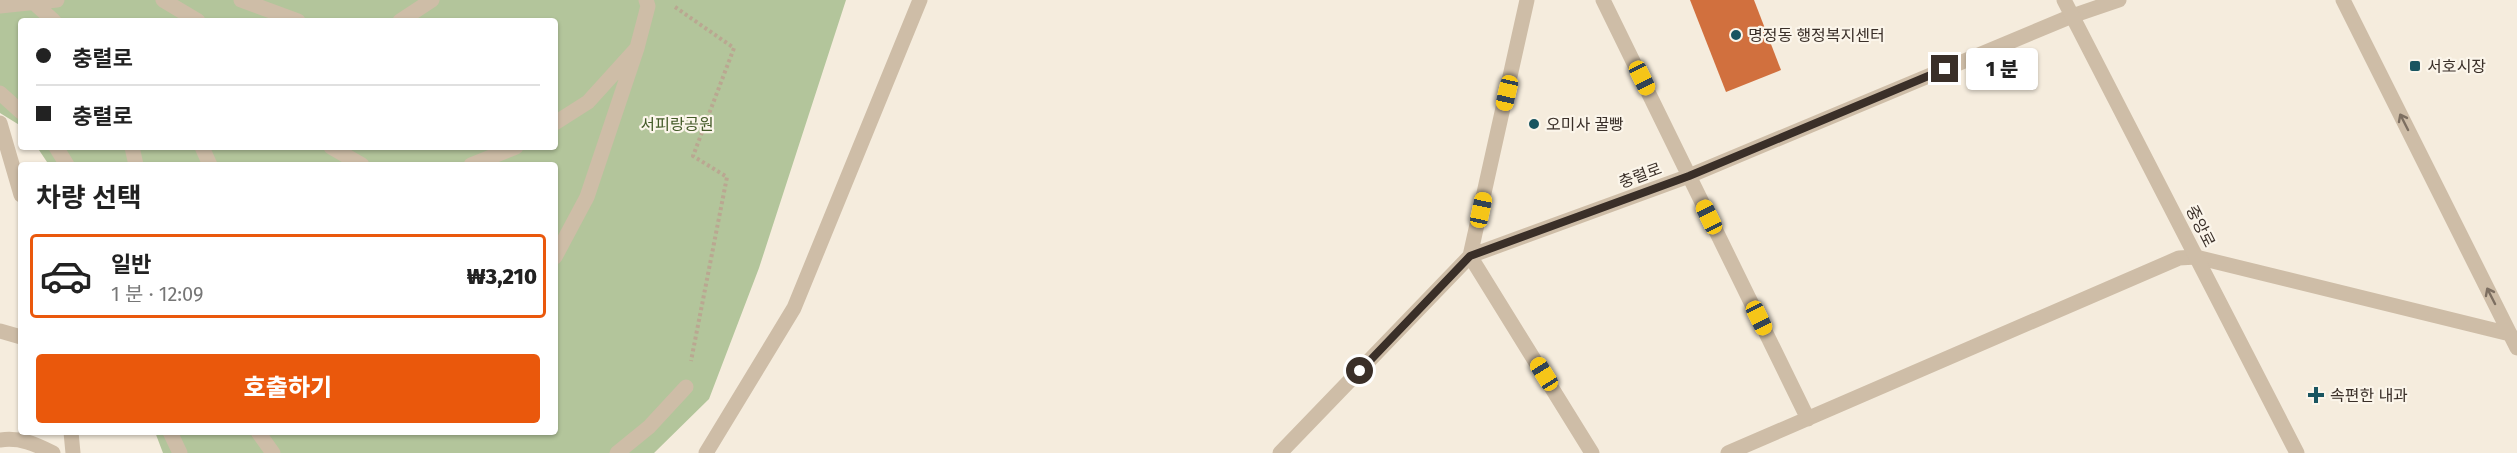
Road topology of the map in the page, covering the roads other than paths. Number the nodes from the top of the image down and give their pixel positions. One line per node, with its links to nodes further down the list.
1 (57, 0): 11 (street)
2 (163, 0): 16 (street)
3 (432, 0): 18 (street)
4 (920, 0): 48 (street)
5 (1527, 0): 31 (street)
6 (1603, 0): 28 (street)
7 (2064, 0): 14 (street, 중앙로)
8 (2119, 0): 14 (street)
9 (2343, 0): 34 (street, one-way to 9)
10 (244, 1): 17 (street)
11 (34, 3): 13 (street); 15 (street)
12 (647, 3): 19 (street)
13 (0, 6)
14 (2072, 16): 28 (street, 충렬로); 32 (street, 중앙로)
15 (51, 18)
16 (193, 18)
17 (290, 18)
18 (405, 18)
19 (637, 48): 22 (street); 30 (street)
20 (0, 93): 21 (street)
21 (18, 109)
22 (558, 121)
23 (0, 123): 29 (street)
24 (336, 150): 26 (street)
25 (508, 150): 27 (street)
26 (357, 162)
27 (478, 162)
28 (1689, 176): 31 (street, 충렬로); 38 (street)
29 (18, 185)
30 (558, 251)
31 (1470, 256): 49 (street, 충렬로); 50 (street)
32 (2196, 257): 34 (street); 38 (street); 52 (street, 중앙로)
33 (0, 332): 35 (street)
34 (2510, 334): 36 (street)
35 (18, 336)
36 (2517, 348)
37 (686, 387): 47 (street)
38 (1808, 419): 51 (street)
39 (71, 435): 44 (street)
40 (171, 435): 45 (street)
41 (260, 435): 46 (street)
42 (0, 440): 43 (street)
43 (53, 453)
44 (73, 453)
45 (180, 453)
46 (273, 453)
47 (617, 453)
48 (706, 453)
49 (1280, 453)
50 (1592, 453)
51 (1728, 453)
52 (2297, 453)

